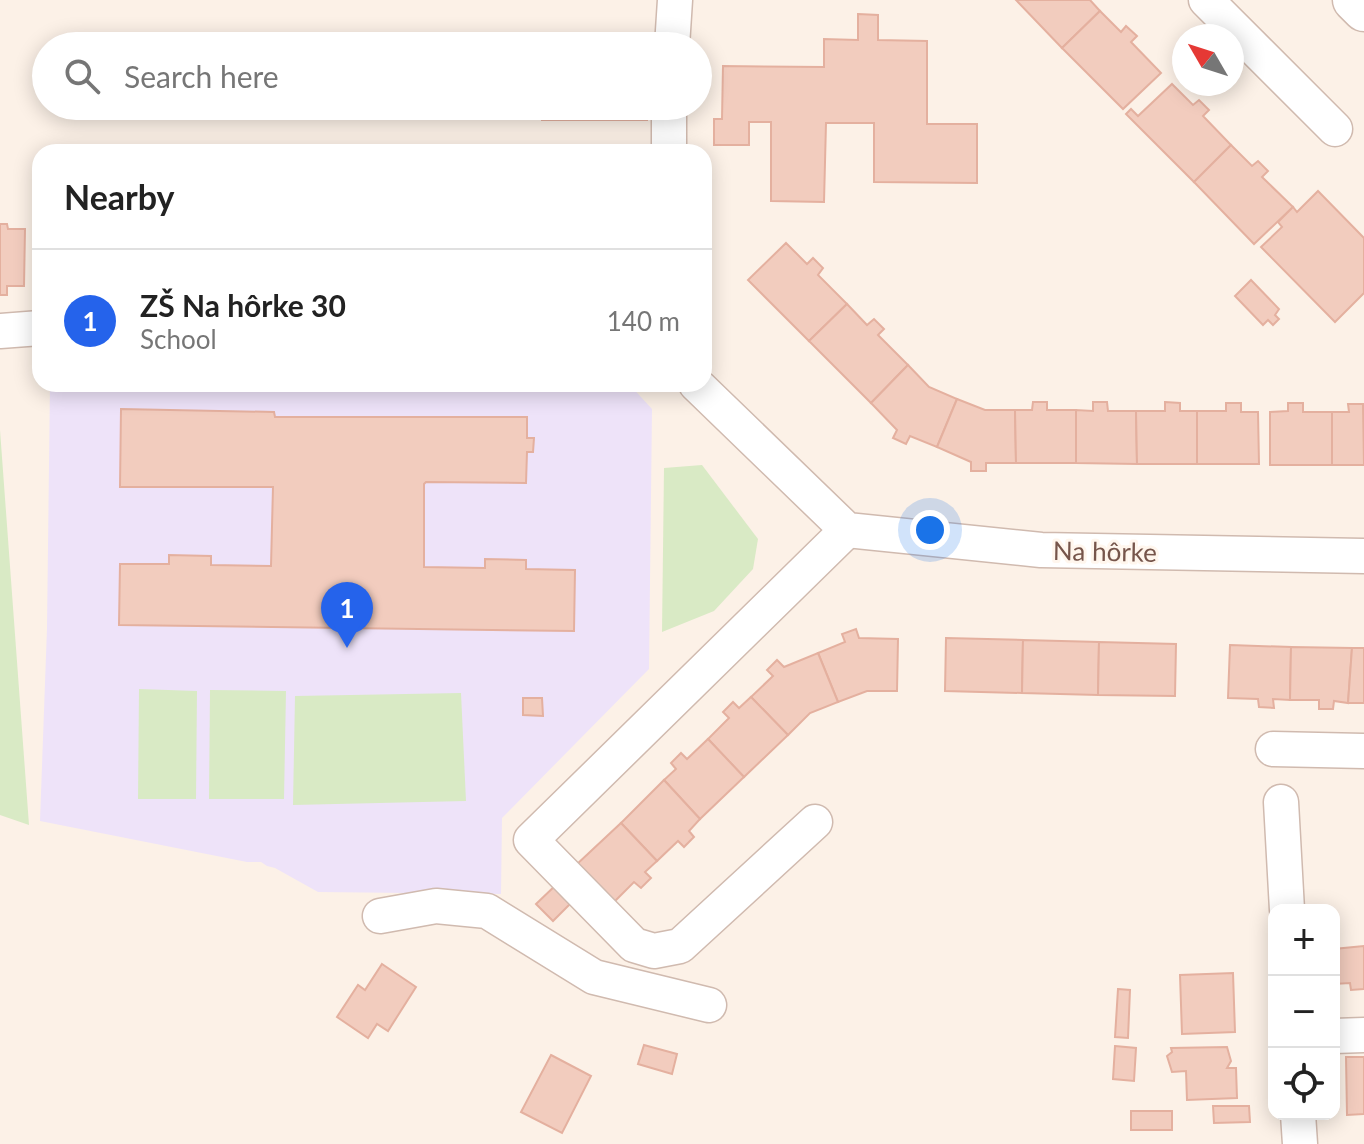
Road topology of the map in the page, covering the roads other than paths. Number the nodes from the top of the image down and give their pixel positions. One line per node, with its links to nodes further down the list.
1 (675, 0): 5 (street)
2 (1206, 0): 7 (street)
3 (1354, 0): 4 (street)
4 (1364, 10)
5 (673, 32)
6 (669, 120): 8 (street)
7 (1335, 129)
8 (669, 144)
9 (32, 328): 10 (street)
10 (0, 331)
11 (704, 392): 12 (street)
12 (847, 530): 13 (street, Na hôrke); 20 (street)
13 (1364, 556)
14 (1273, 749): 15 (street)
15 (1364, 751)
16 (1281, 802): 18 (street)
17 (815, 822): 20 (street)
18 (1287, 904)
19 (380, 916): 21 (street)
20 (654, 951): 21 (street)
21 (646, 990): 22 (street)
22 (709, 1005)
23 (1364, 1035): 24 (street)
24 (1340, 1036)
25 (1298, 1120): 26 (street)
26 (1300, 1144)

